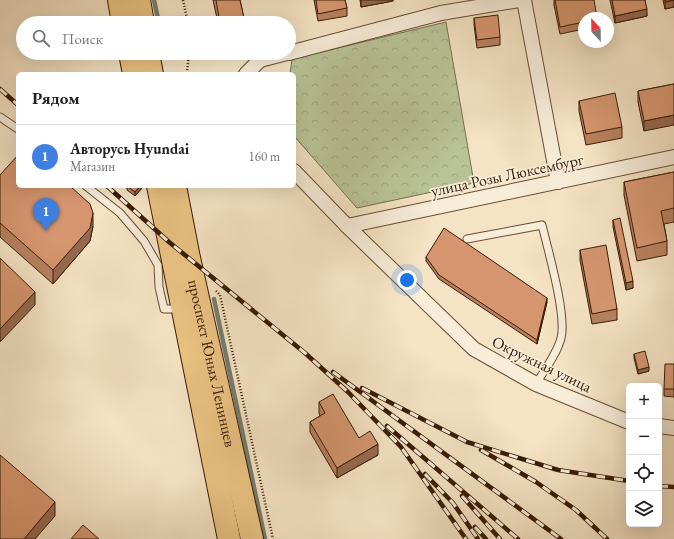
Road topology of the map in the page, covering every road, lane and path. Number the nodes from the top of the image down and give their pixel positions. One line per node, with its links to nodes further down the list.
1 (119, 0): 6 (main road)
2 (139, 0): 7 (main road)
3 (183, 0): 8 (path)
4 (519, 0): 9 (street)
5 (524, 0): 22 (street)
6 (122, 16)
7 (142, 16)
8 (186, 16)
9 (296, 51)
10 (131, 60): 14 (main road)
11 (149, 60): 15 (main road)
12 (188, 60): 16 (path)
13 (260, 60): 17 (street)
14 (134, 72)
15 (152, 72)
16 (187, 72)
17 (248, 72)
18 (0, 117): 19 (lane)
19 (16, 128)
20 (674, 157): 22 (street, улица Розы Люксембург)
21 (296, 173): 26 (street, Окружная улица)
22 (558, 182): 26 (street, улица Розы Люксембург)
23 (89, 188): 28 (lane)
24 (158, 188): 28 (main road, проспект Юных Ленинцев)
25 (175, 188): 34 (main road, проспект Юных Ленинцев)
26 (347, 226): 29 (street, Окружная улица)
27 (467, 238): 29 (lane)
28 (183, 309): 33 (main road, проспект Юных Ленинцев)
29 (536, 384): 30 (street, Окружная улица)
30 (626, 421)
31 (662, 426): 32 (street)
32 (674, 428)
33 (229, 539)
34 (252, 539)

